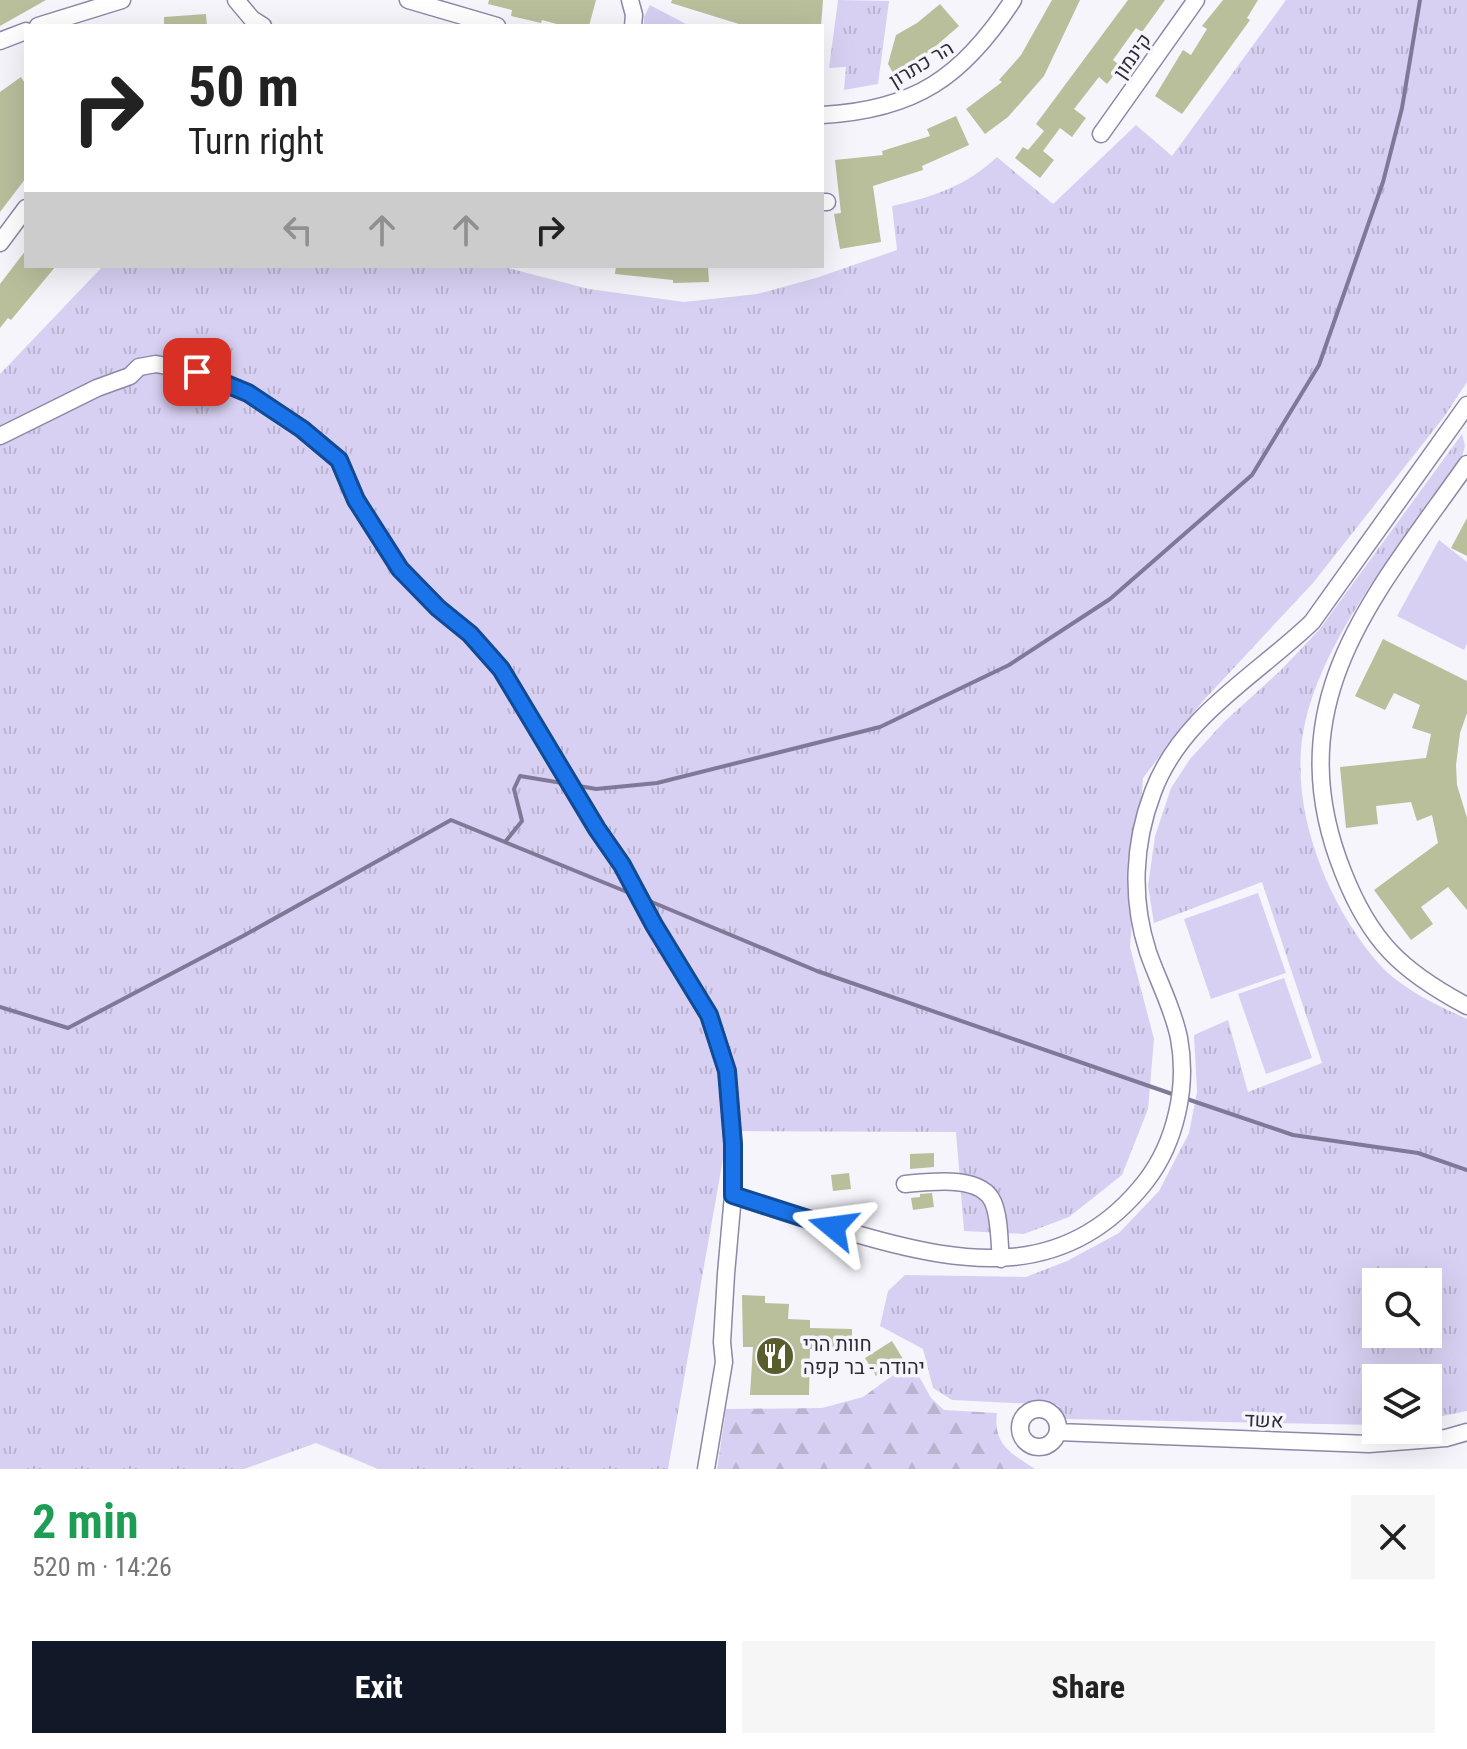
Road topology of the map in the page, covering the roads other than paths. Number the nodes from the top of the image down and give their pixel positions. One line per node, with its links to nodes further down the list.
1 (122, 0): 7 (street)
2 (236, 0): 8 (street)
3 (408, 0): 9 (street)
4 (630, 0): 10 (street)
5 (1013, 0): 13 (street, הר כתרון)
6 (1196, 0): 14 (street, קינמון)
7 (44, 24)
8 (260, 24)
9 (490, 24)
10 (633, 24)
11 (24, 32): 12 (street)
12 (0, 41)
13 (824, 115)
14 (1101, 134)
15 (24, 211): 16 (street)
16 (0, 243)
17 (1466, 410): 23 (street)
18 (0, 436): 22 (street)
19 (1467, 464): 20 (street)
20 (1467, 1006)
21 (905, 1184): 23 (street)
22 (733, 1195): 23 (street); 26 (street)
23 (1001, 1259)
24 (1058, 1432): 25 (street, אשד)
25 (1467, 1432)
26 (706, 1469)

